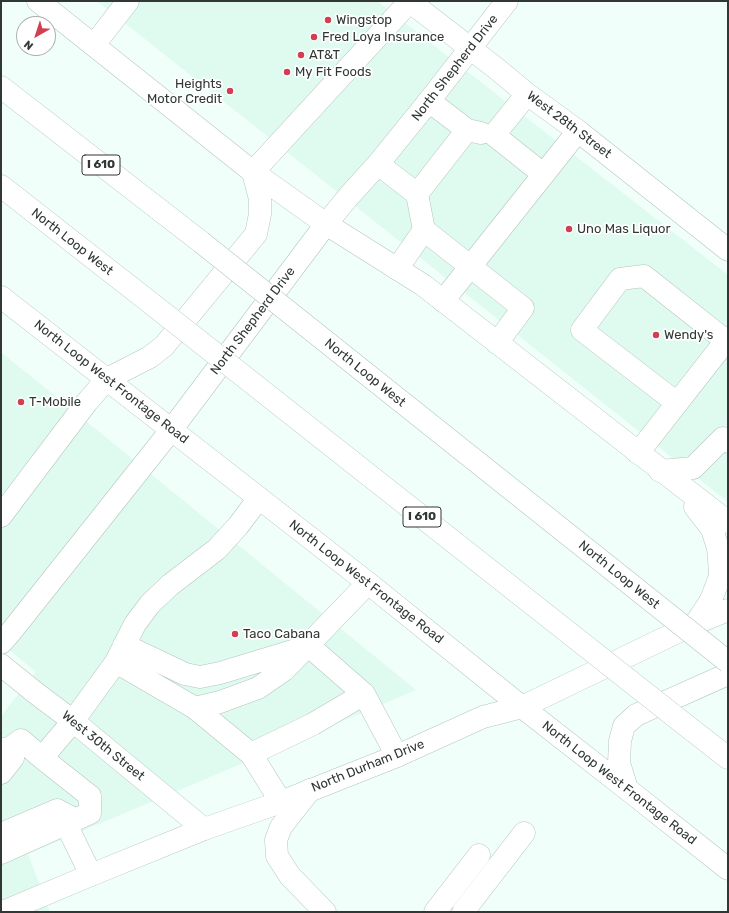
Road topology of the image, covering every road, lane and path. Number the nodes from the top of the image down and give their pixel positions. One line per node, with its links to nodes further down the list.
1 (38, 1): 5 (main road)
2 (128, 1): 5 (main road)
3 (410, 1): 6 (main road, West 28th Street); 14 (main road)
4 (507, 1): 6 (main road, North Shepherd Drive)
5 (94, 45): 14 (main road)
6 (470, 48): 8 (main road, West 28th Street); 9 (main road, North Shepherd Drive)
7 (1, 87): 43 (main road, North Loop West / I 610, bridge)
8 (527, 94): 11 (main road, West 28th Street); 12 (main road)
9 (429, 101): 10 (main road); 13 (main road, North Shepherd Drive)
10 (467, 130): 12 (main road); 17 (main road)
11 (578, 131): 15 (main road); 20 (main road, West 28th Street)
12 (494, 135): 15 (main road)
13 (378, 164): 17 (main road); 18 (main road, North Shepherd Drive)
14 (253, 172): 18 (main road); 28 (main road)
15 (544, 174): 21 (main road)
16 (1, 186): 54 (main road, North Loop West / I 610, bridge)
17 (417, 194): 19 (main road)
18 (326, 224): 22 (main road); 30 (main road, North Shepherd Drive)
19 (424, 230): 21 (main road); 22 (main road)
20 (728, 250)
21 (470, 266): 24 (main road); 27 (main road)
22 (397, 269): 24 (main road)
23 (1, 297): 25 (main road, North Loop West Frontage Road)
24 (443, 301): 27 (main road)
25 (11, 313): 28 (main road, North Loop West Frontage Road)
26 (727, 340): 29 (main road); 29 (main road)
27 (497, 343): 32 (main road)
28 (107, 379): 30 (main road, North Loop West Frontage Road); 35 (main road)
29 (677, 403): 32 (main road)
30 (172, 429): 34 (main road, North Loop West Frontage Road); 40 (main road, North Shepherd Drive)
31 (728, 442): 33 (main road)
32 (638, 453): 33 (main road)
33 (660, 471): 36 (main road); 39 (main road)
34 (259, 498): 37 (main road, North Loop West Frontage Road); 42 (main road)
35 (1, 516)
36 (728, 522)
37 (368, 583): 41 (main road); 47 (main road, North Loop West Frontage Road)
38 (728, 610): 39 (main road, North Durham Drive)
39 (696, 623): 47 (main road, North Durham Drive)
40 (1, 643)
41 (309, 646): 42 (main road); 46 (main road); 48 (main road)
42 (120, 654): 48 (main road); 49 (main road)
43 (728, 662)
44 (1, 665): 49 (main road, West 30th Street)
45 (728, 674): 56 (main road)
46 (364, 694): 51 (main road); 52 (main road)
47 (522, 707): 52 (main road, North Durham Drive); 56 (main road, North Loop West Frontage Road)
48 (195, 708): 51 (main road)
49 (73, 721): 53 (main road); 60 (main road, West 30th Street)
50 (11, 746): 53 (main road); 55 (main road)
51 (251, 754): 58 (main road)
52 (397, 756): 57 (main road, North Durham Drive)
53 (42, 758): 59 (main road)
54 (728, 758)
55 (1, 774)
56 (627, 789): 65 (main road, North Loop West Frontage Road)
57 (310, 790): 58 (main road, North Durham Drive); 68 (main road)
58 (281, 802): 60 (main road, North Durham Drive)
59 (71, 822): 62 (main road); 63 (main road); 66 (main road)
60 (204, 830): 66 (main road, North Durham Drive)
61 (524, 833): 70 (main road)
62 (1, 834)
63 (1, 853)
64 (479, 855): 69 (main road)
65 (728, 869)
66 (91, 875): 67 (main road, North Durham Drive)
67 (12, 910)
68 (325, 912)
69 (435, 912)
70 (463, 912)

